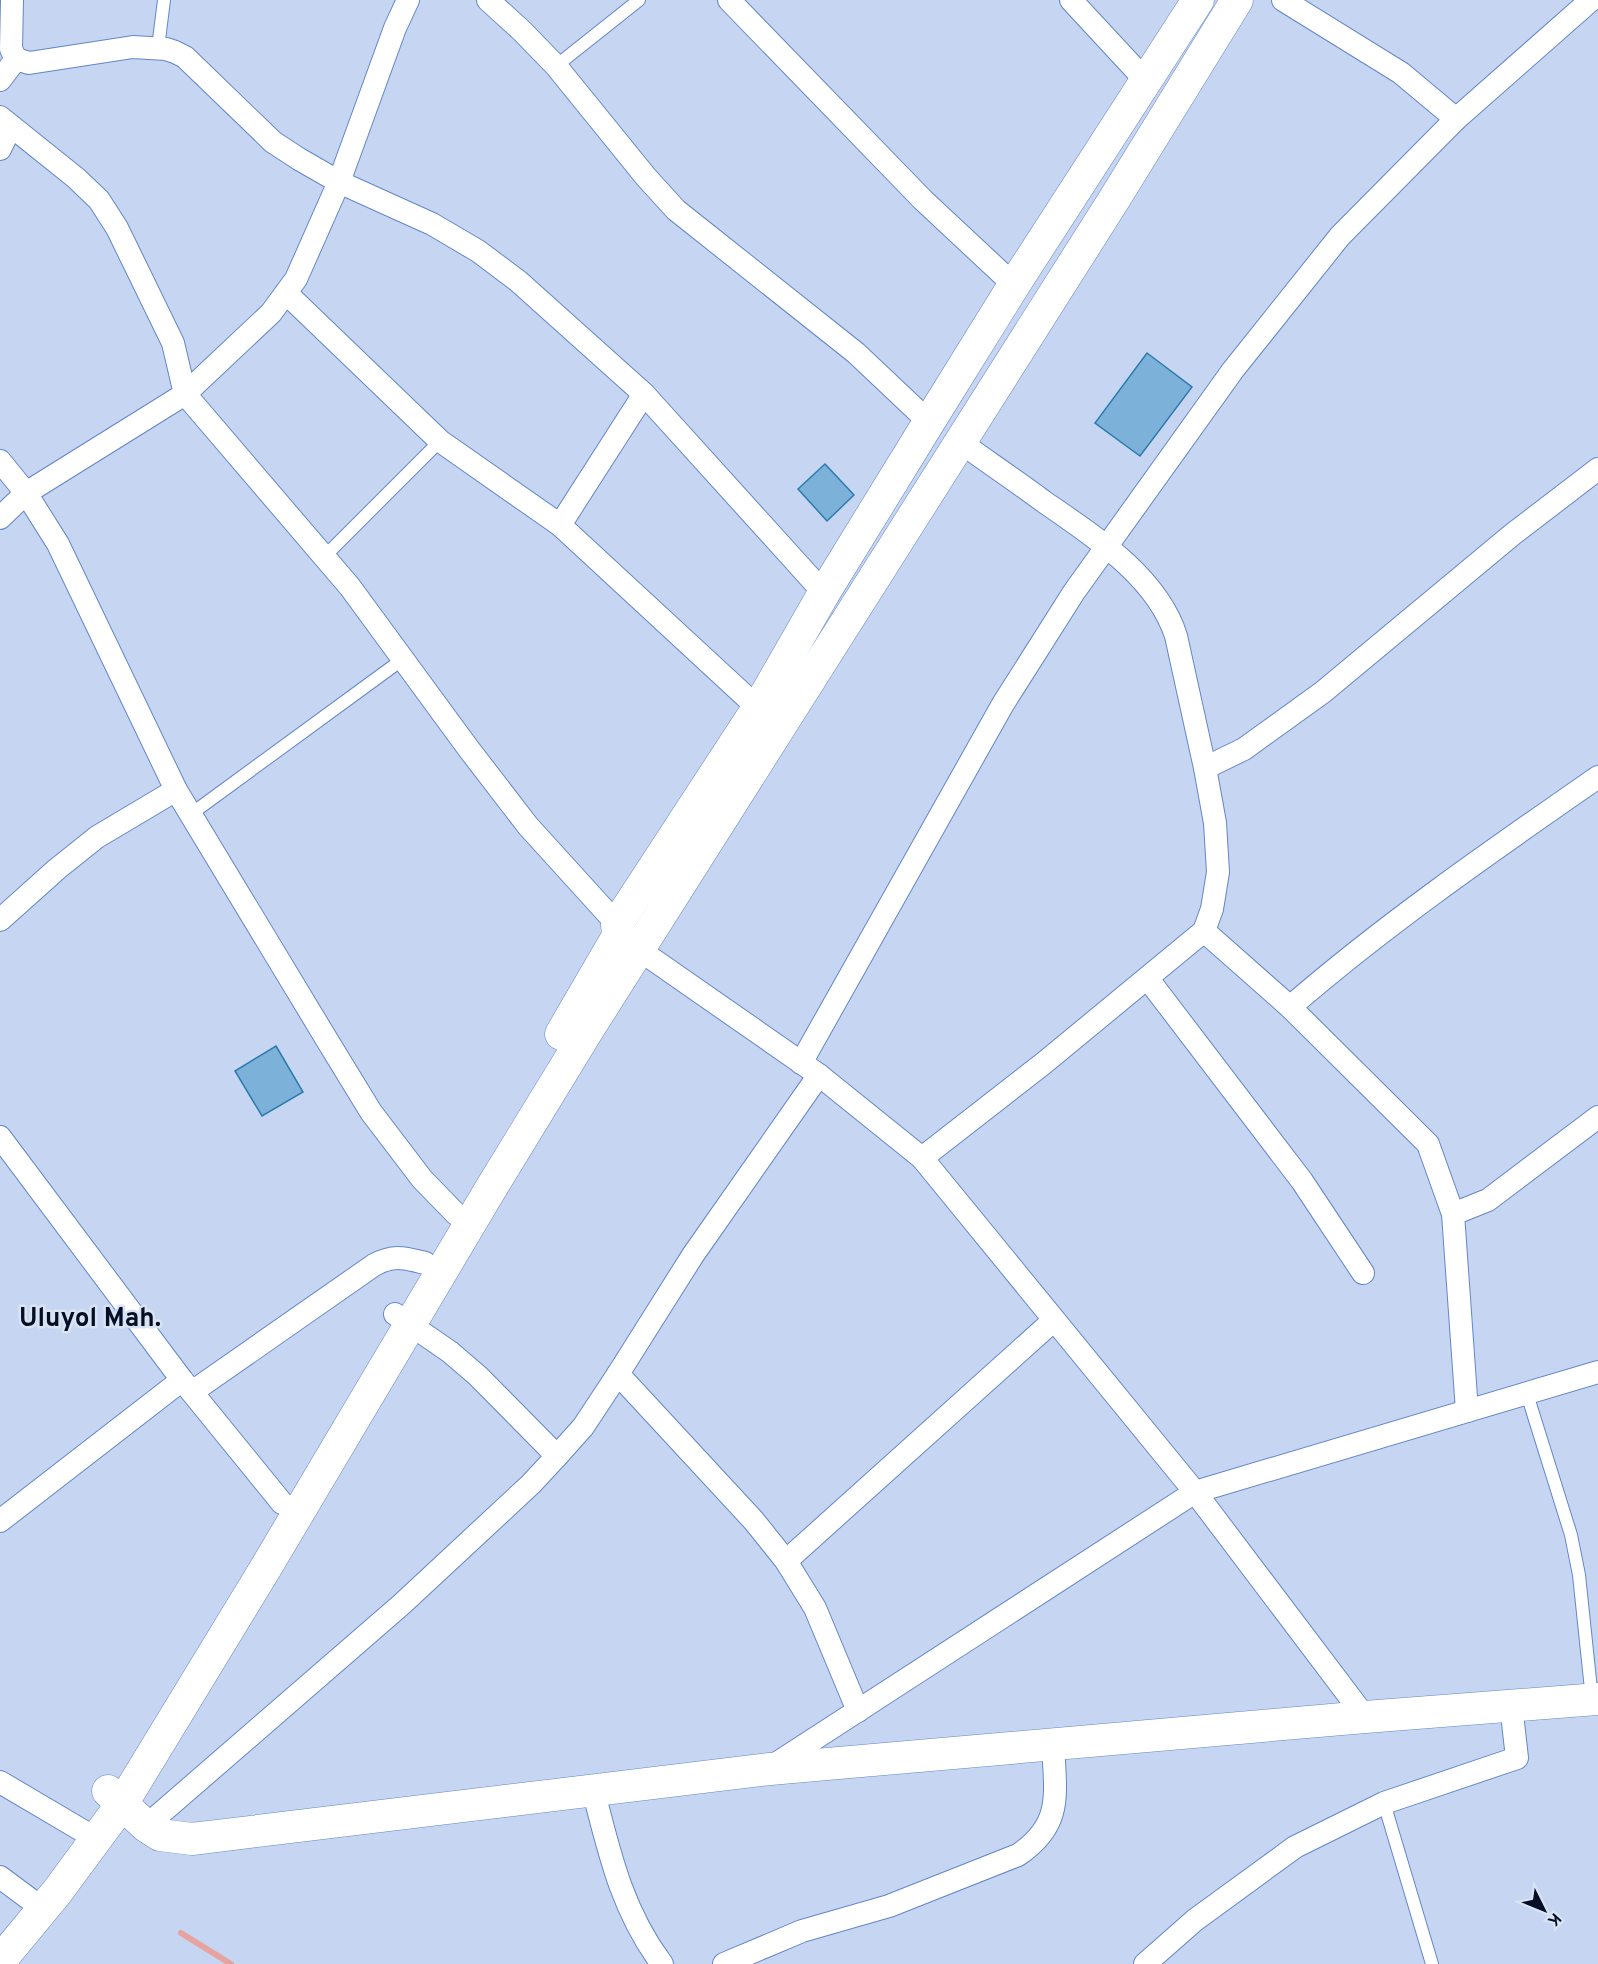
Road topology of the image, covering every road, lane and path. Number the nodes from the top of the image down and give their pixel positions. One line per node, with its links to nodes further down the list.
1 (12, 0): 13 (street)
2 (164, 0): 12 (lane)
3 (408, 0): 20 (street)
4 (488, 0): 14 (street)
5 (639, 0): 14 (lane)
6 (729, 0): 21 (street)
7 (1071, 0): 16 (street)
8 (1198, 0): 16 (main road)
9 (1237, 0): 27 (main road)
10 (1284, 0): 17 (street)
11 (1591, 0): 17 (street)
12 (158, 48): 13 (street); 20 (street)
13 (16, 59): 15 (street)
14 (556, 66): 25 (street)
15 (0, 80)
16 (1147, 82): 21 (main road)
17 (1456, 119): 33 (street)
18 (6, 121): 19 (street); 23 (street)
19 (0, 149)
20 (339, 182): 22 (street); 24 (street)
21 (1014, 285): 25 (main road)
22 (286, 293): 23 (street); 26 (street)
23 (185, 394): 30 (street); 34 (street)
24 (644, 394): 32 (street); 35 (street)
25 (928, 422): 35 (main road)
26 (440, 441): 32 (street); 34 (lane)
27 (960, 442): 33 (street); 44 (main road)
28 (0, 461): 30 (street)
29 (1598, 468): 38 (street)
30 (26, 493): 31 (street); 40 (street)
31 (0, 518)
32 (560, 525): 37 (street)
33 (1107, 545): 38 (street); 47 (street)
34 (324, 557): 36 (street)
35 (824, 593): 37 (main road)
36 (403, 659): 41 (lane); 44 (street)
37 (758, 708): 44 (main road)
38 (1205, 768): 43 (street)
39 (1598, 777): 46 (street)
40 (176, 790): 41 (street); 42 (street)
41 (191, 814): 51 (street)
42 (0, 920)
43 (1204, 931): 45 (street); 46 (street)
44 (625, 936): 47 (street); 51 (main road); 55 (main road)
45 (1148, 979): 50 (street); 54 (street)
46 (1290, 1007): 52 (street)
47 (810, 1069): 50 (street); 58 (street)
48 (1598, 1117): 52 (street)
49 (0, 1137): 59 (street)
50 (922, 1158): 56 (street)
51 (456, 1214): 53 (main road)
52 (1453, 1214): 61 (street)
53 (425, 1263): 55 (main road); 59 (street)
54 (1363, 1273)
55 (402, 1319): 62 (street); 64 (main road); 75 (main road)
56 (1054, 1320): 63 (street); 66 (street)
57 (1598, 1372): 60 (street)
58 (618, 1374): 62 (street); 66 (street)
59 (187, 1386): 64 (street); 65 (street)
60 (1527, 1394): 61 (street); 67 (lane)
61 (1467, 1411): 63 (street)
62 (557, 1456): 77 (street)
63 (1195, 1492): 69 (street); 70 (street)
64 (282, 1503): 75 (main road)
65 (0, 1521)
66 (786, 1561): 69 (street)
67 (1595, 1699): 68 (main road)
68 (1511, 1706): 70 (main road); 76 (street)
69 (858, 1711): 72 (street)
70 (1365, 1717): 71 (main road)
71 (1053, 1744): 72 (main road); 84 (street)
72 (770, 1769): 74 (main road)
73 (0, 1782): 78 (street)
74 (592, 1789): 77 (main road); 83 (street)
75 (115, 1797): 77 (main road); 78 (main road); 80 (main road)
76 (1384, 1803): 85 (street); 86 (lane)
77 (146, 1826)
78 (83, 1831): 80 (main road)
79 (0, 1877): 80 (street)
80 (38, 1906): 81 (main road); 82 (main road)
81 (0, 1951)
82 (0, 1961)
83 (660, 1963)
84 (724, 1964)
85 (1145, 1964)
86 (1432, 1964)

